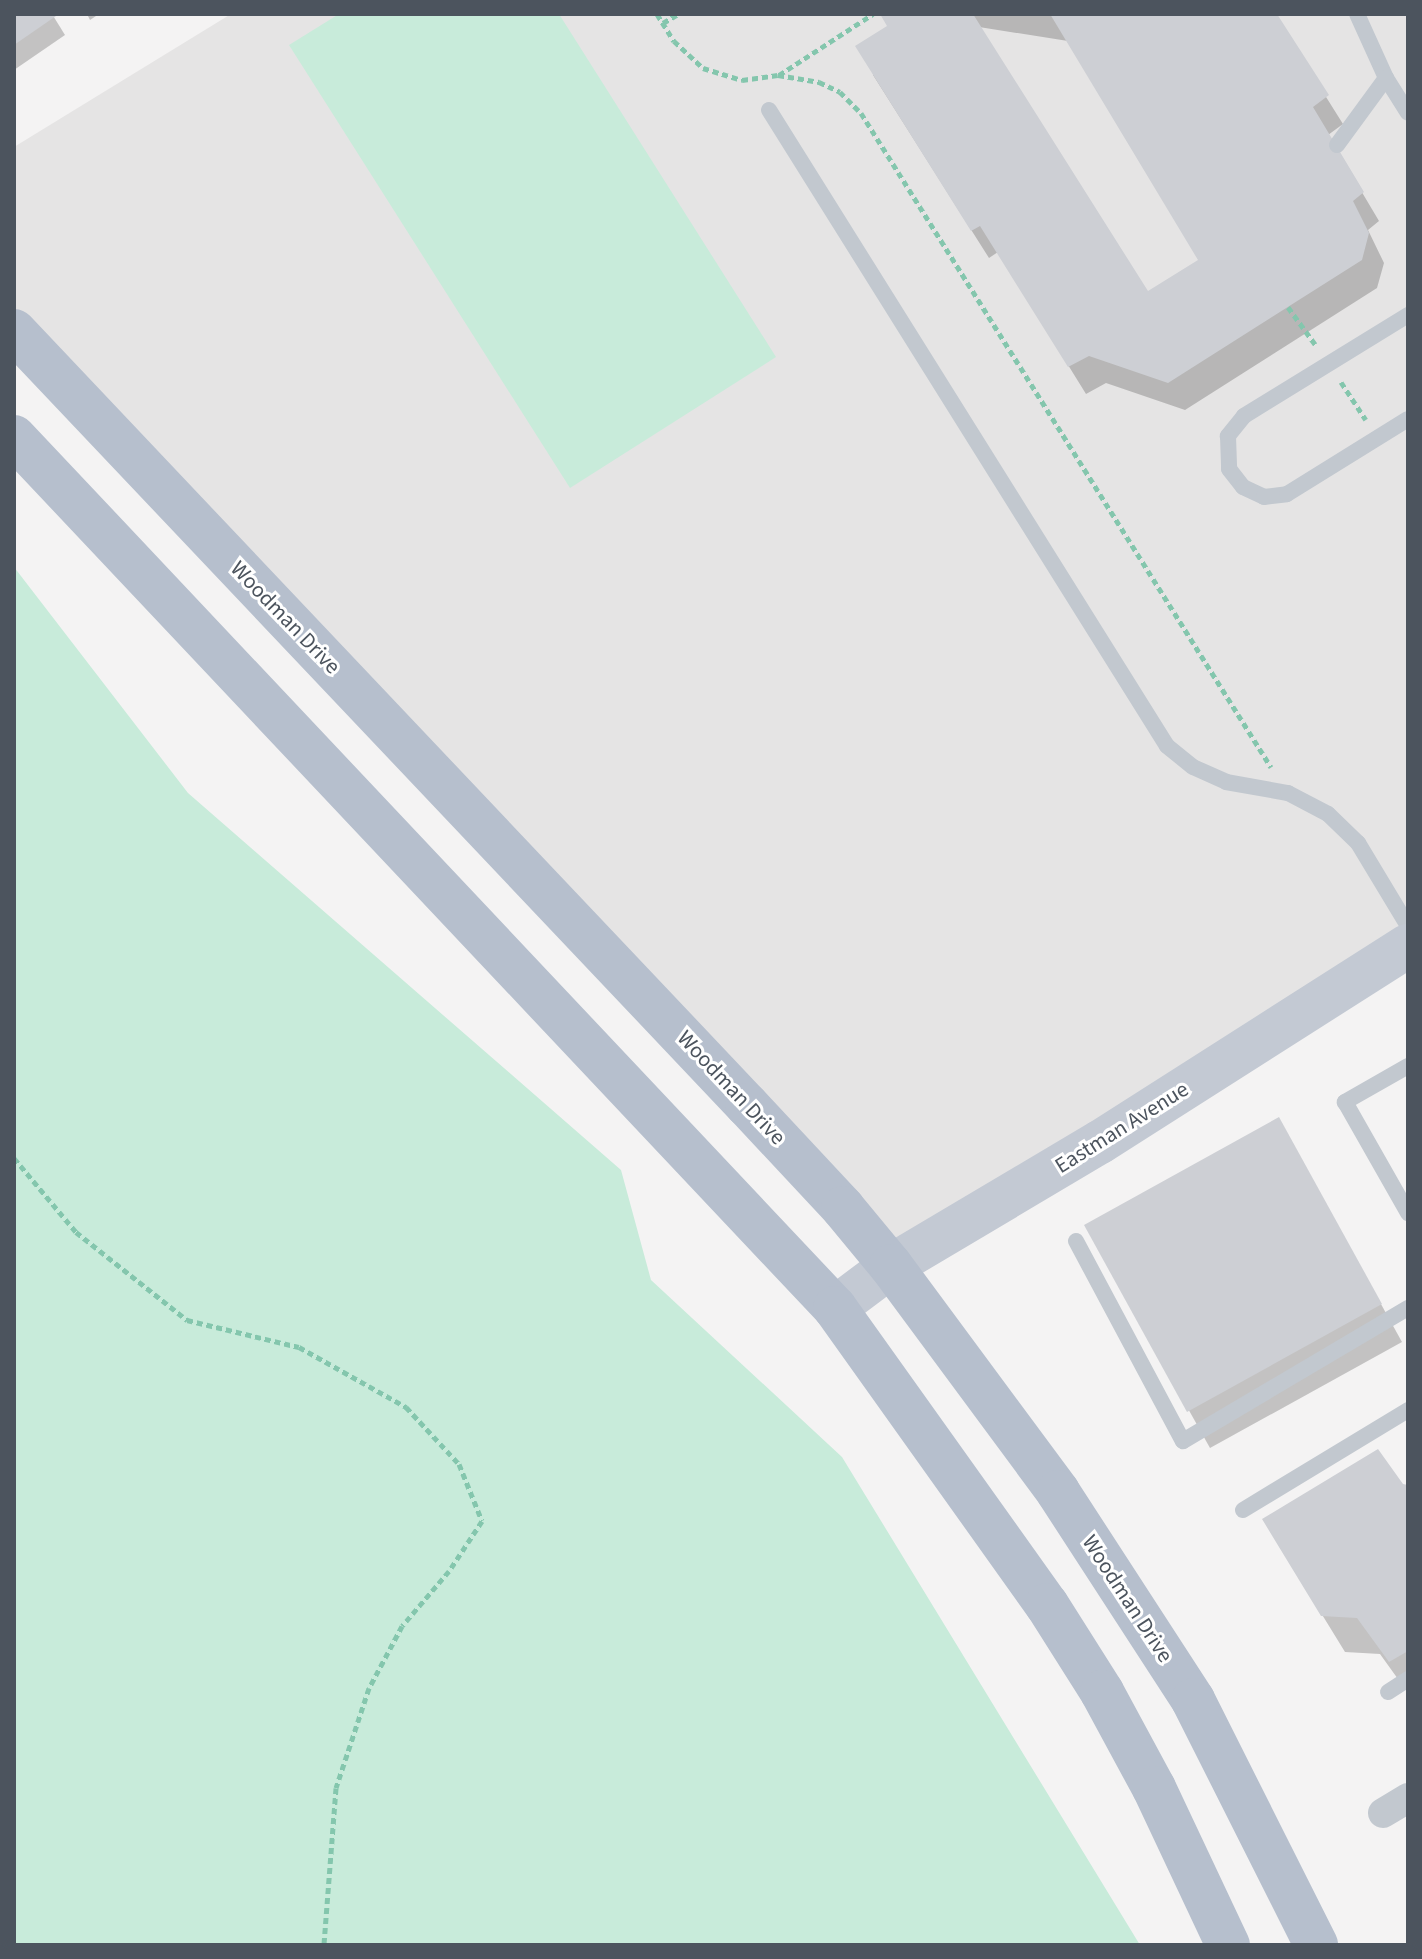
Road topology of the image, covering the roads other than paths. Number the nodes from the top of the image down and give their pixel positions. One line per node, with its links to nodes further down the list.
1 (1357, 14): 2 (lane)
2 (1386, 78): 4 (lane); 5 (lane)
3 (769, 110): 10 (lane)
4 (1408, 113)
5 (1337, 145)
6 (1408, 315): 8 (lane)
7 (14, 331): 15 (main road, Woodman Drive)
8 (1408, 419)
9 (14, 437): 16 (main road)
10 (1408, 926)
11 (1408, 946): 15 (street, Eastman Avenue)
12 (1408, 1066): 13 (lane)
13 (1408, 1213)
14 (1076, 1241): 17 (lane)
15 (891, 1266): 16 (street, Eastman Avenue); 23 (main road, Woodman Drive)
16 (835, 1308): 22 (main road)
17 (1408, 1308)
18 (1408, 1410): 19 (lane)
19 (1243, 1510)
20 (1408, 1679): 21 (lane)
21 (1388, 1692)
22 (1228, 1945)
23 (1316, 1945)

